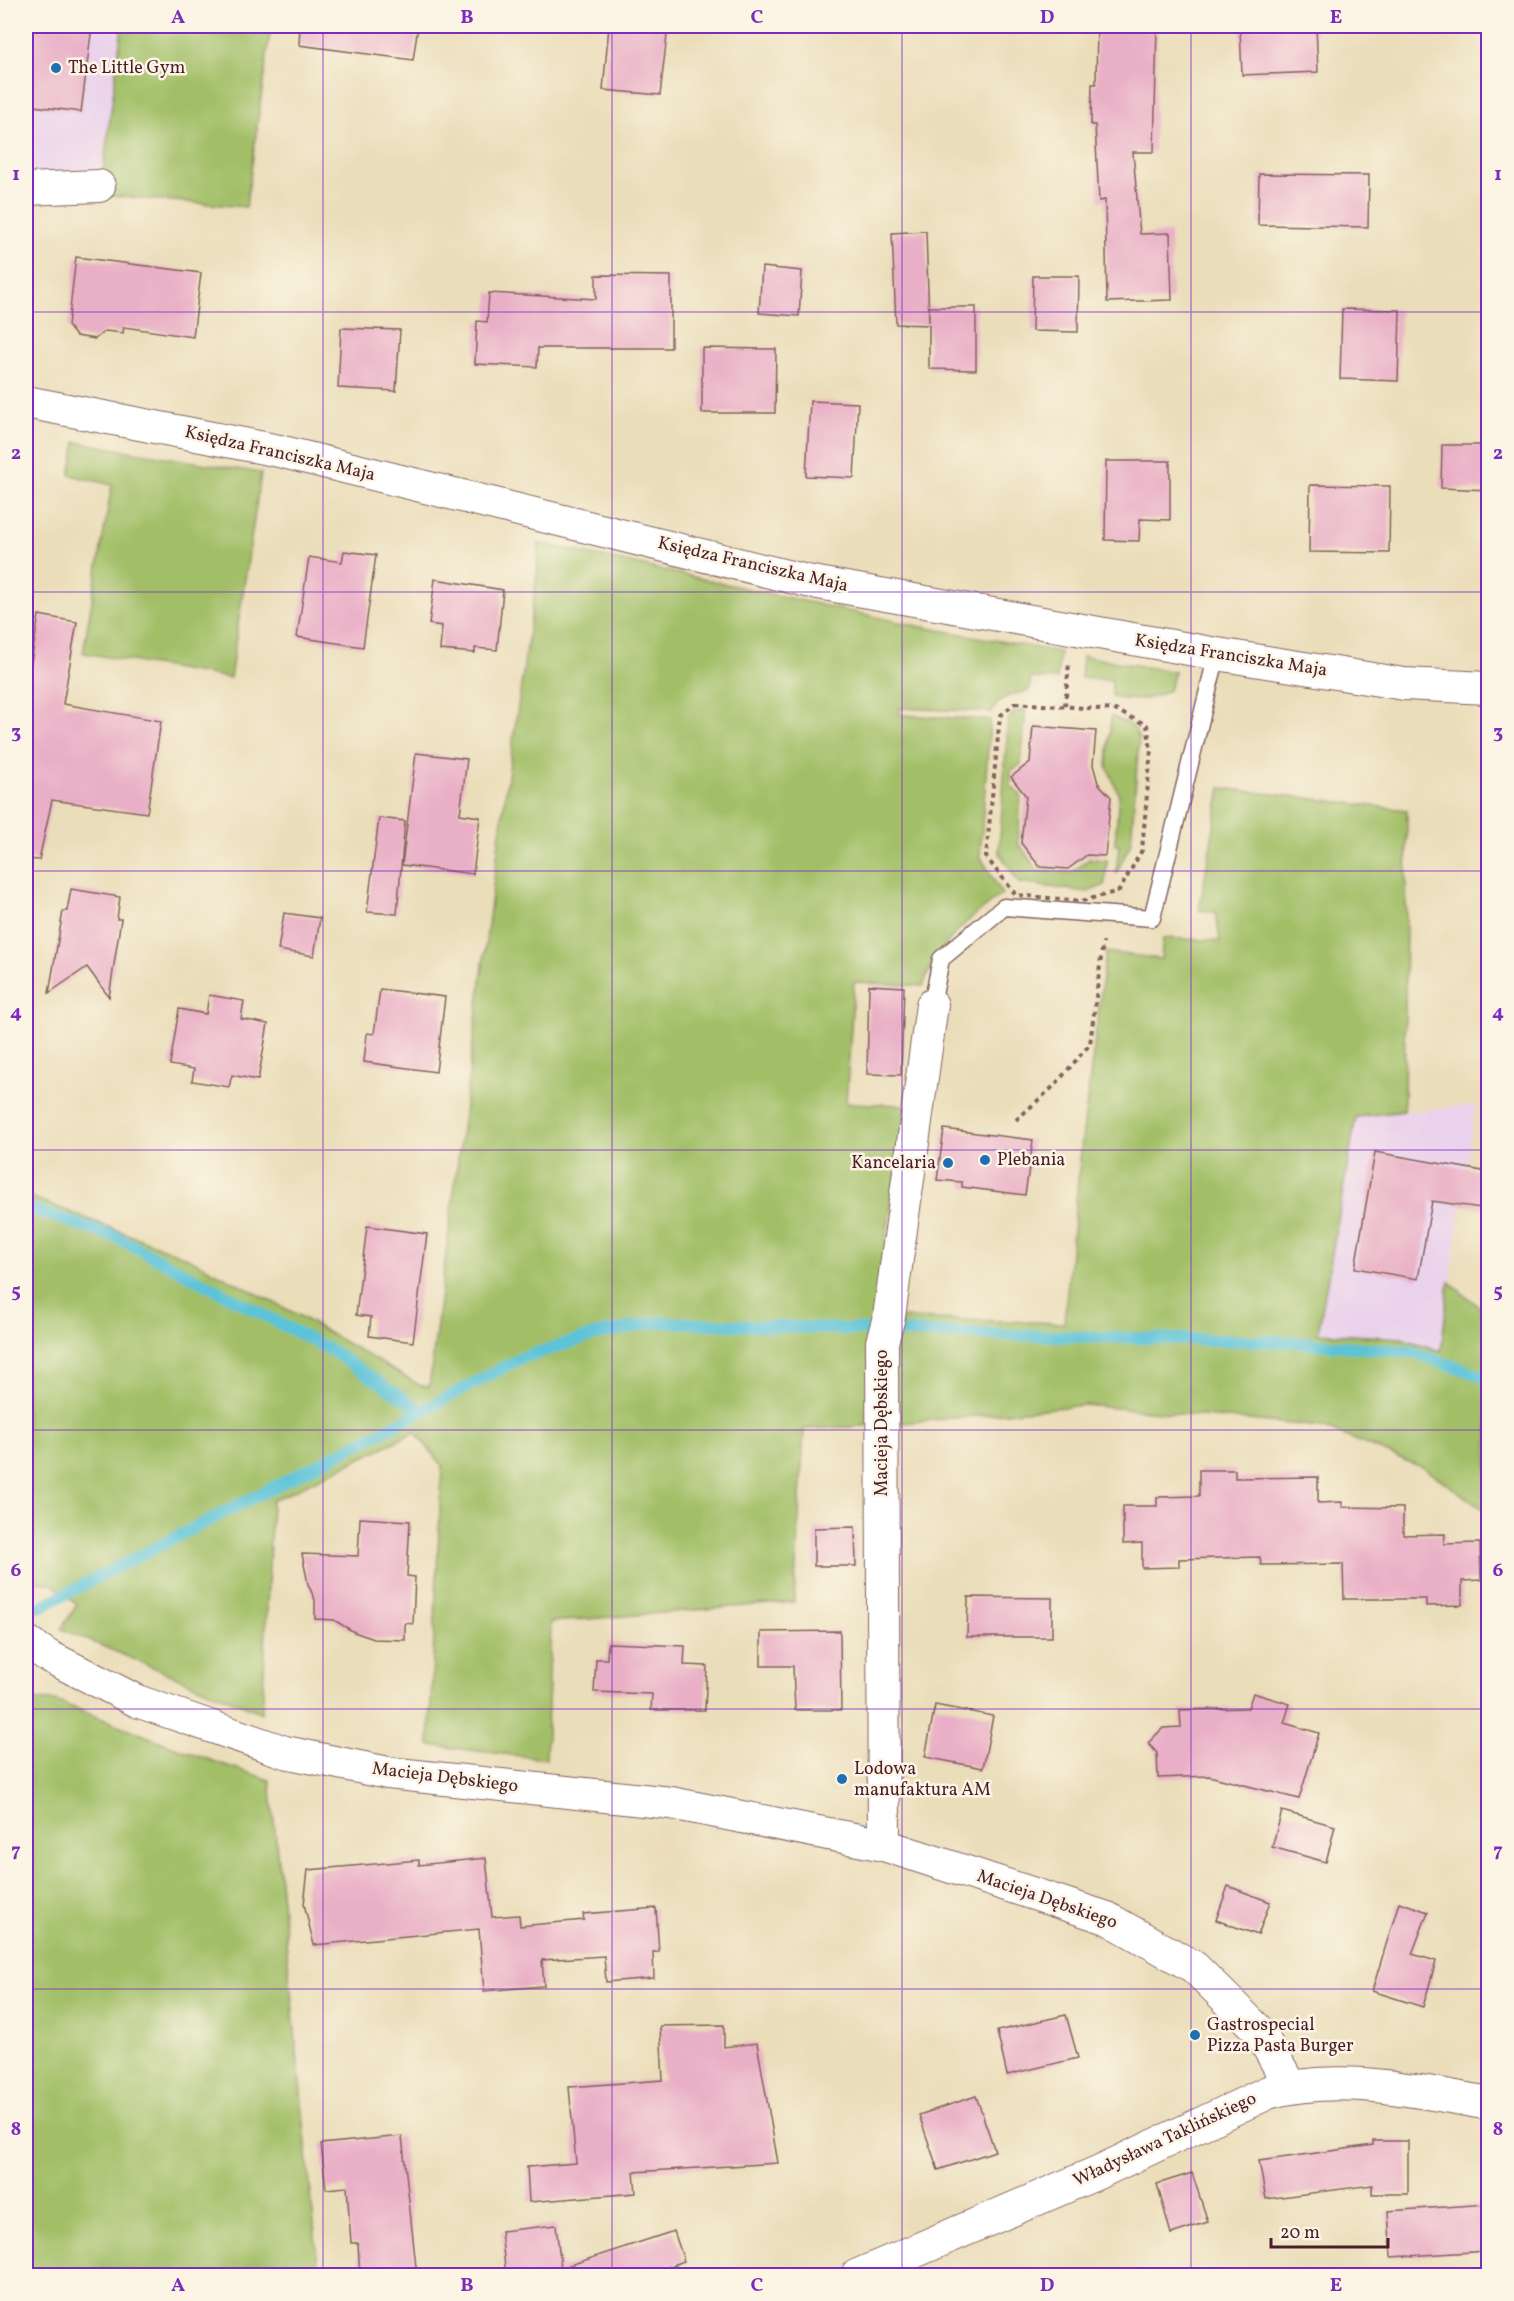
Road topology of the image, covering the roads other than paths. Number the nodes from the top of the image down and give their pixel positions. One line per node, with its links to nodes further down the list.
1 (99, 186): 2 (street)
2 (26, 189)
3 (26, 402): 4 (street, Księdza Franciszka Maja)
4 (1218, 654): 5 (street, Księdza Franciszka Maja); 6 (lane)
5 (1488, 688)
6 (932, 1005): 8 (street, Macieja Dębskiego)
7 (26, 1641): 8 (street, Macieja Dębskiego)
8 (884, 1845): 9 (street, Macieja Dębskiego)
9 (1290, 2086): 10 (street, Władysława Taklińskiego); 11 (street, Władysława Taklińskiego)
10 (1488, 2103)
11 (857, 2276)

